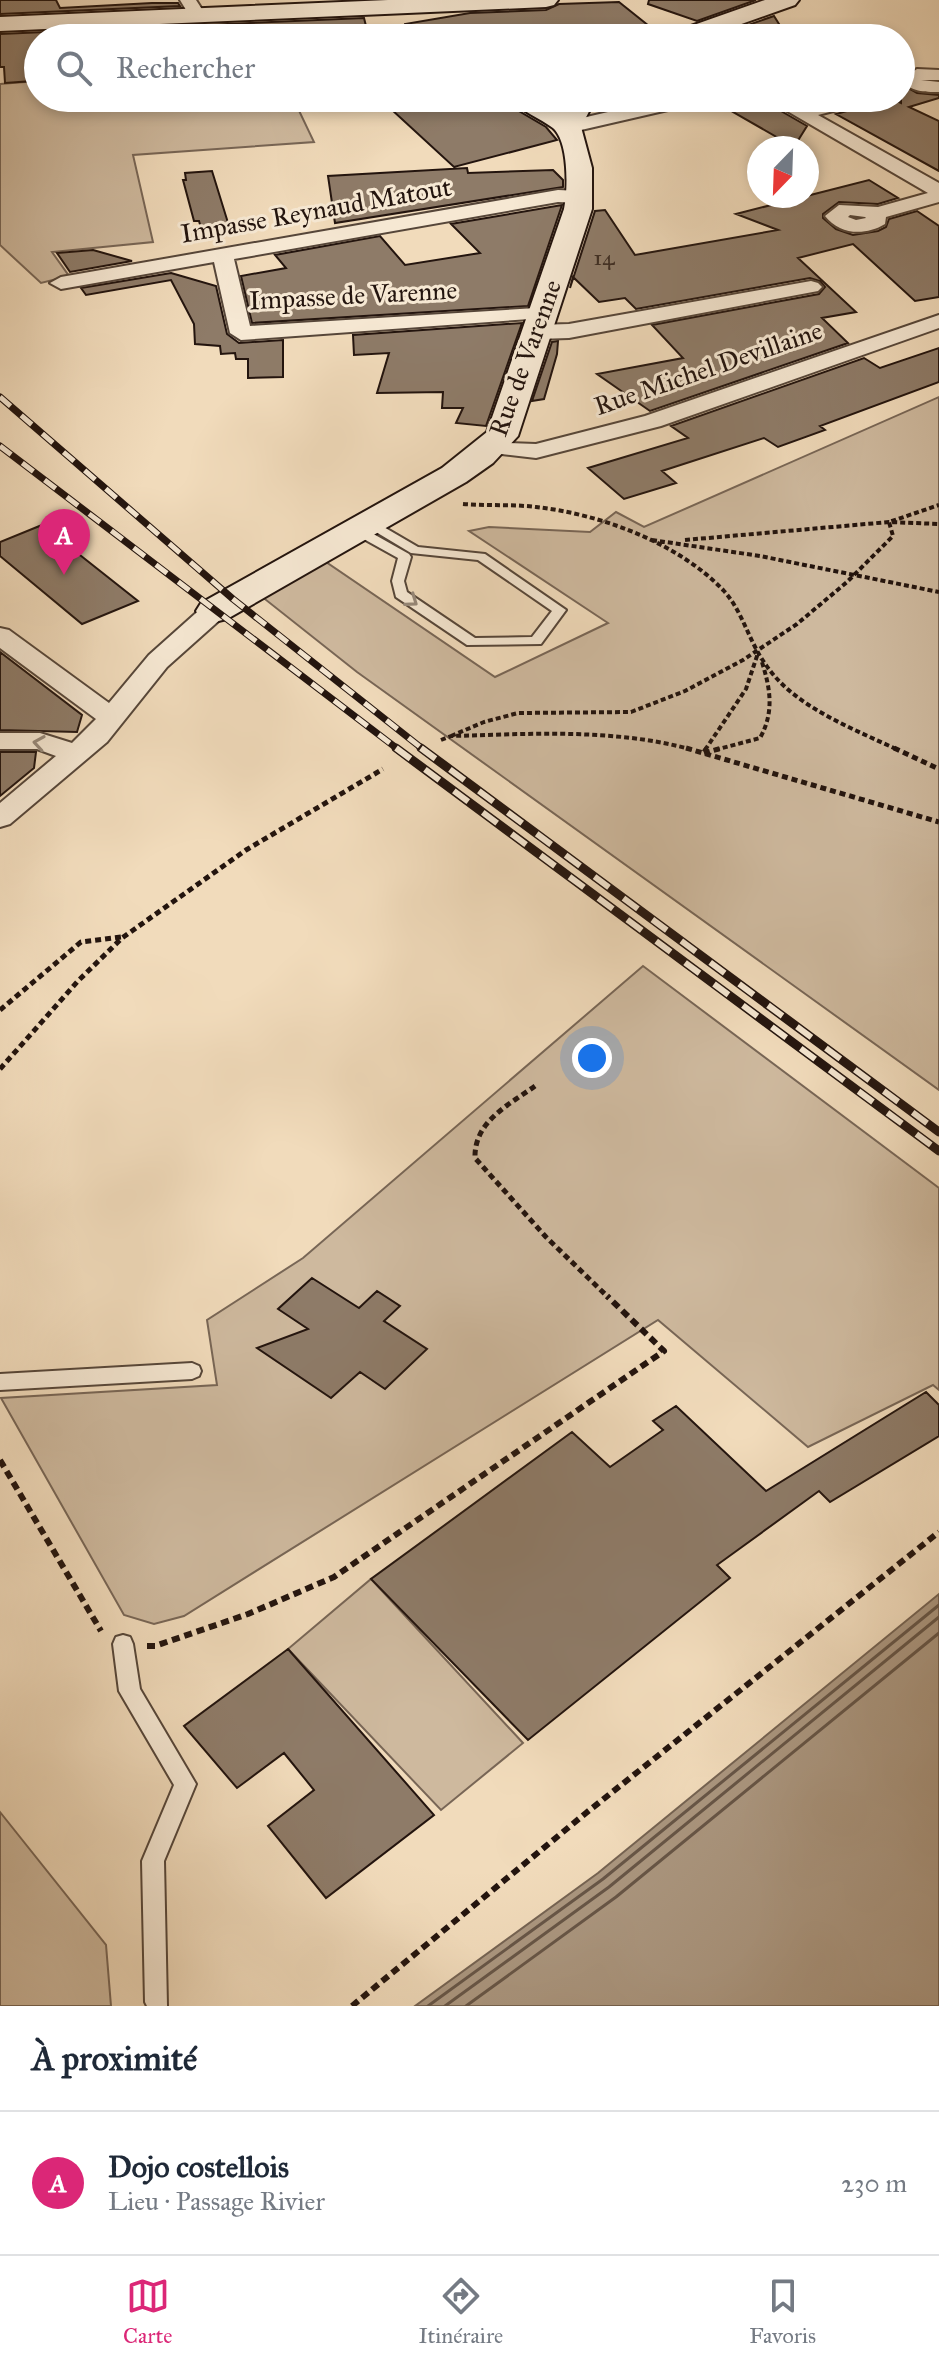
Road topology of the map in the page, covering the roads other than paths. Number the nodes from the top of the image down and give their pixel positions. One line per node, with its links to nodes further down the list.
1 (546, 0): 3 (street)
2 (787, 0): 7 (street)
3 (409, 3): 4 (street); 6 (street)
4 (192, 7): 5 (street)
5 (0, 24)
6 (434, 24)
7 (719, 24)
8 (939, 75): 9 (street)
9 (915, 76)
10 (915, 86): 11 (street)
11 (939, 87)
12 (545, 112): 17 (street)
13 (576, 112): 17 (street)
14 (633, 112): 17 (street)
15 (809, 112): 16 (street)
16 (805, 113): 18 (street)
17 (568, 127): 19 (street, Rue de Varenne)
18 (939, 194): 20 (street)
19 (580, 197): 21 (street, Impasse Reynaud Matout); 25 (street, Rue de Varenne)
20 (875, 214)
21 (223, 255): 22 (street, Impasse Reynaud Matout); 25 (street, Impasse de Varenne)
22 (61, 283)
23 (811, 287): 25 (street)
24 (939, 321): 26 (street, Rue Michel Devillaine)
25 (540, 322): 26 (street, Rue de Varenne)
26 (492, 447): 27 (street, Rue de Varenne)
27 (363, 527): 28 (lane); 29 (lane); 30 (street, Rue de Varenne)
28 (432, 553): 29 (lane); 29 (lane, one-way to 28)
29 (403, 566)
30 (214, 611): 32 (street)
31 (0, 636): 32 (street)
32 (112, 718): 34 (street)
33 (0, 741): 34 (street, one-way to 33)
34 (76, 754): 35 (street)
35 (0, 818)
36 (192, 1371): 37 (lane)
37 (0, 1382)
38 (123, 1644): 39 (lane)
39 (157, 2002)

